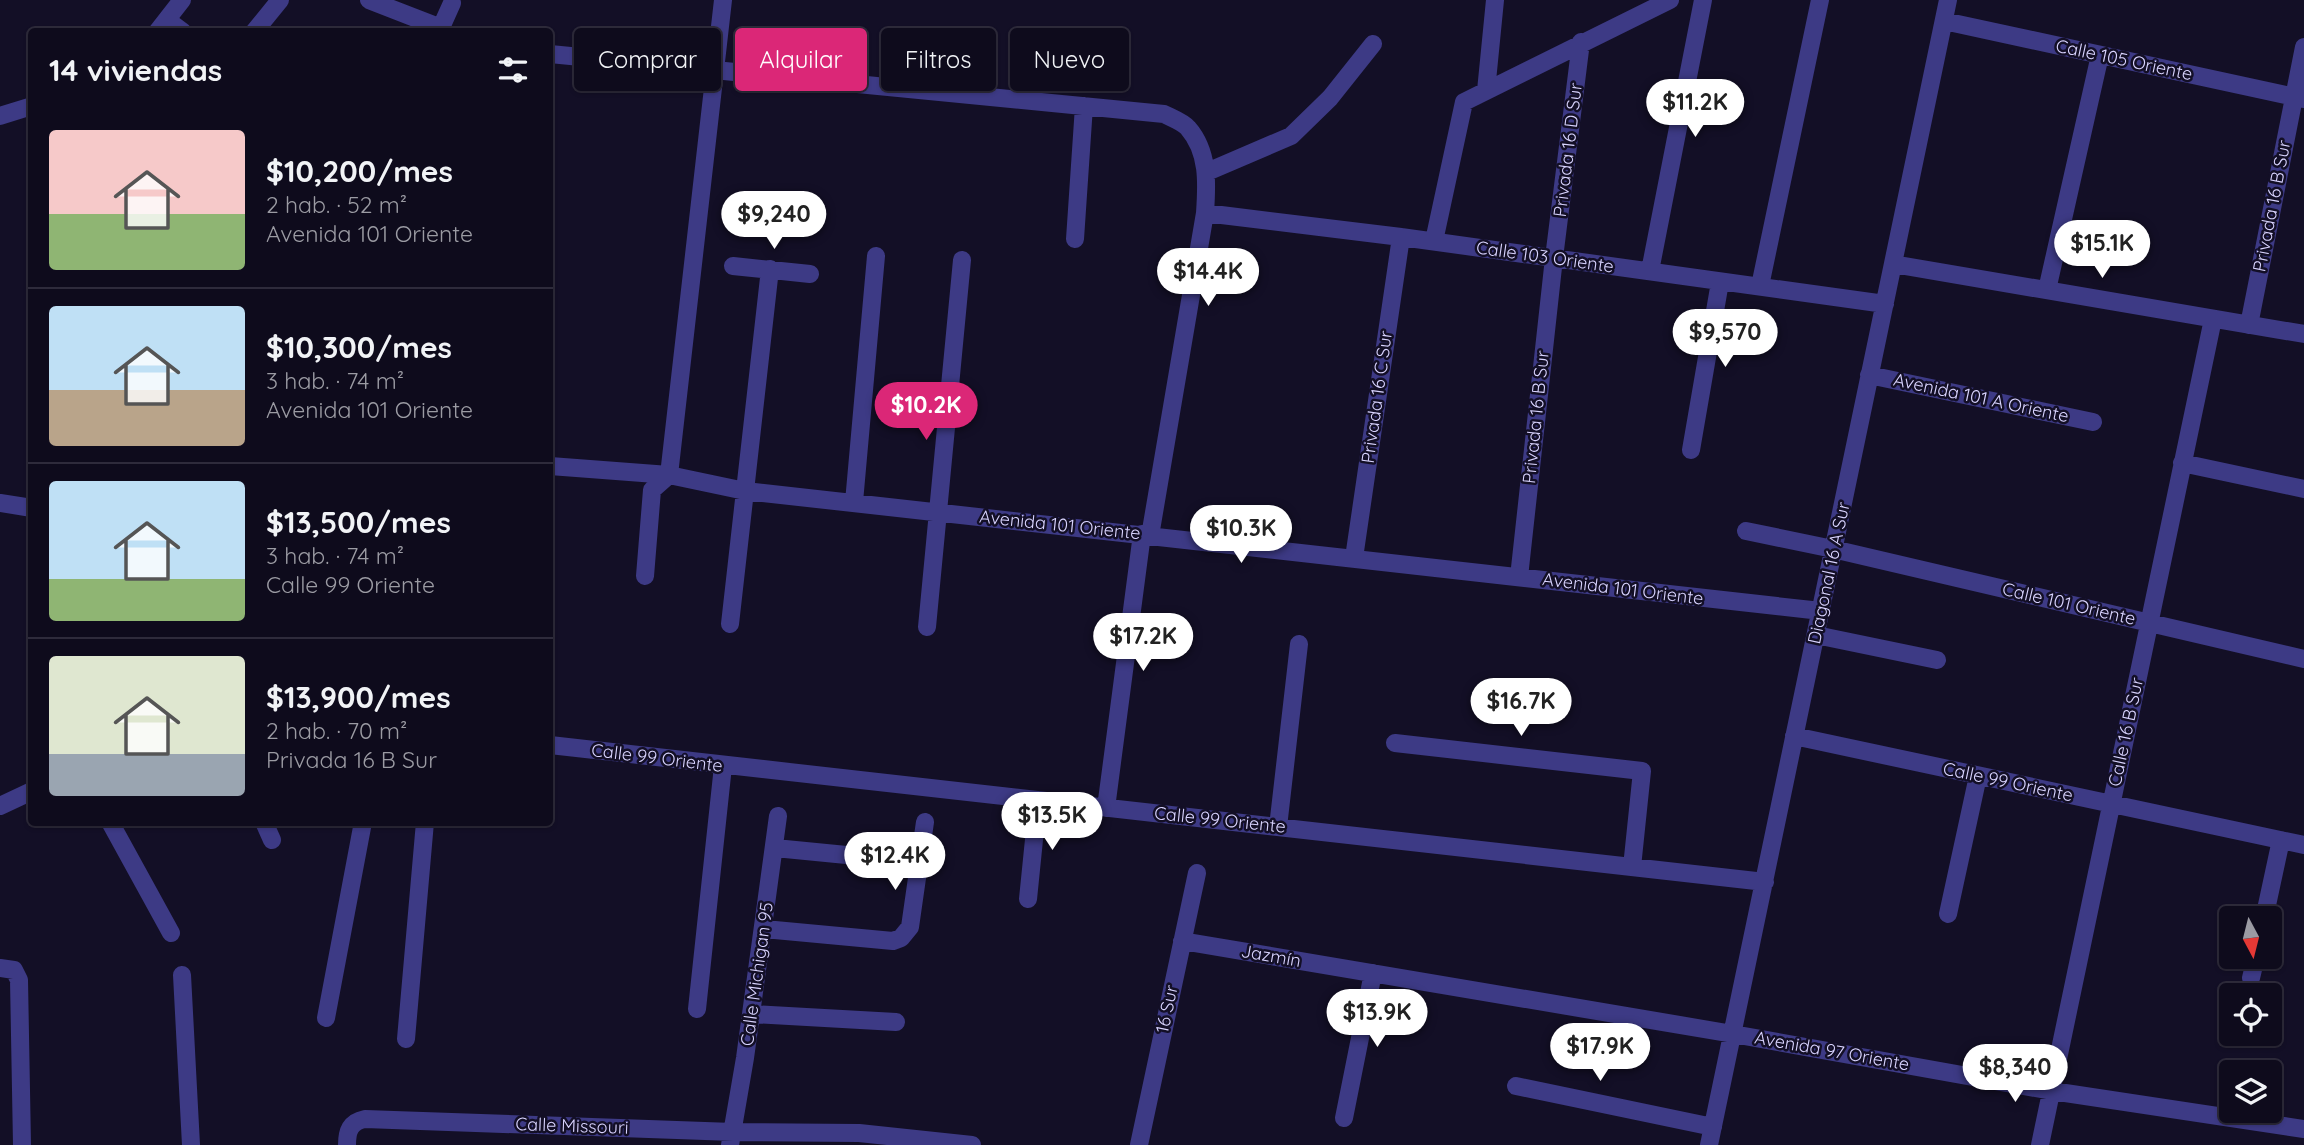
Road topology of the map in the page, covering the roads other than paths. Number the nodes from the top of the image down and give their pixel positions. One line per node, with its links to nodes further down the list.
1 (182, 0): 12 (street)
2 (280, 0): 13 (street)
3 (369, 0): 14 (street)
4 (723, 0): 16 (street)
5 (1495, 0): 25 (street)
6 (1670, 0): 17 (street)
7 (1703, 0): 41 (street)
8 (1820, 0): 44 (street)
9 (1948, 0): 11 (street, Diagonal 16 A Sur)
10 (452, 3): 15 (street)
11 (1944, 21): 21 (street, Calle 105 Oriente); 38 (street, Diagonal 16 A Sur)
12 (162, 25)
13 (257, 28)
14 (438, 28)
15 (440, 28)
16 (720, 28)
17 (1581, 43): 25 (street); 36 (street, Privada 16 D Sur)
18 (1373, 44): 30 (street)
19 (2304, 47): 26 (street, Privada 16 B Sur)
20 (553, 54): 22 (street)
21 (2100, 55): 26 (street, Calle 105 Oriente); 45 (street)
22 (574, 56)
23 (721, 70): 27 (street)
24 (714, 91): 55 (street)
25 (1486, 92): 34 (street)
26 (2298, 98): 48 (street, Privada 16 B Sur)
27 (1084, 106): 30 (street); 33 (street)
28 (28, 107): 29 (street)
29 (0, 116)
30 (1207, 172): 31 (street)
31 (1205, 213): 32 (street, Calle 103 Oriente); 63 (street)
32 (1401, 237): 34 (street, Calle 103 Oriente); 65 (street, Privada 16 C Sur)
33 (1075, 239)
34 (1434, 241): 36 (street, Calle 103 Oriente)
35 (876, 256): 58 (street)
36 (1554, 258): 41 (street, Calle 103 Oriente); 67 (street, Privada 16 B Sur)
37 (962, 260): 61 (street)
38 (1893, 264): 45 (street); 46 (street, Diagonal 16 A Sur)
39 (733, 266): 40 (street)
40 (770, 270): 42 (street); 57 (street)
41 (1650, 271): 43 (street, Calle 103 Oriente)
42 (810, 274)
43 (1720, 282): 44 (street, Calle 103 Oriente); 52 (street)
44 (1760, 286): 46 (street, Calle 103 Oriente)
45 (2047, 290): 47 (street)
46 (1885, 304): 50 (street, Diagonal 16 A Sur)
47 (2213, 319): 48 (street); 53 (street, Calle 16 B Sur)
48 (2249, 325): 49 (street)
49 (2304, 334)
50 (1869, 374): 51 (street, Avenida 101 A Oriente); 64 (street, Diagonal 16 A Sur)
51 (2093, 422)
52 (1691, 450)
53 (2182, 463): 56 (street); 69 (street, Calle 16 B Sur)
54 (553, 466): 55 (street, Avenida 101 Oriente)
55 (669, 475): 57 (street, Avenida 101 Oriente); 66 (street)
56 (2304, 489)
57 (745, 491): 58 (street, Avenida 101 Oriente); 70 (street)
58 (854, 502): 61 (street, Avenida 101 Oriente)
59 (0, 503): 60 (street)
60 (28, 507)
61 (938, 512): 63 (street, Avenida 101 Oriente); 71 (street)
62 (1746, 531): 64 (street, Calle 101 Oriente)
63 (1146, 535): 65 (street, Avenida 101 Oriente); 85 (street)
64 (1833, 549): 68 (street, Diagonal 16 A Sur); 69 (street, Calle 101 Oriente)
65 (1354, 558): 67 (street, Avenida 101 Oriente)
66 (645, 576)
67 (1519, 577): 68 (street, Avenida 101 Oriente)
68 (1821, 611): 72 (street, Diagonal 16 A Sur)
69 (2149, 623): 74 (street, Calle 101 Oriente); 83 (street, Calle 16 B Sur)
70 (730, 624)
71 (927, 627)
72 (1816, 635): 75 (street); 76 (street, Diagonal 16 A Sur)
73 (1299, 644): 92 (street)
74 (2304, 659)
75 (1937, 660)
76 (1794, 736): 80 (street, Calle 99 Oriente); 100 (street, Diagonal 16 A Sur)
77 (1395, 743): 98 (street)
78 (553, 745): 79 (street, Calle 99 Oriente)
79 (723, 766): 82 (street, Calle 99 Oriente); 112 (street)
80 (1978, 776): 83 (street, Calle 99 Oriente); 103 (street)
81 (28, 794): 84 (street)
82 (1038, 800): 85 (street, Calle 99 Oriente); 101 (street)
83 (2111, 804): 94 (street, Calle 99 Oriente); 119 (street, Calle 16 B Sur)
84 (0, 806)
85 (1105, 807): 92 (street, Calle 99 Oriente)
86 (778, 816): 96 (street, Calle Michigan 95)
87 (925, 822): 97 (street)
88 (112, 826): 105 (street)
89 (266, 826): 93 (street)
90 (362, 826): 114 (street)
91 (425, 826): 117 (street)
92 (1278, 827): 98 (street, Calle 99 Oriente)
93 (272, 840)
94 (2281, 840): 95 (street, Calle 99 Oriente); 102 (street)
95 (2304, 845)
96 (775, 848): 97 (street); 104 (street, Calle Michigan 95)
97 (918, 862): 104 (street)
98 (1632, 867): 100 (street, Calle 99 Oriente)
99 (1197, 873): 106 (street, 16 Sur)
100 (1765, 882): 116 (street, Diagonal 16 A Sur)
101 (1028, 899)
102 (2267, 906)
103 (1948, 914)
104 (764, 929): 113 (street, Calle Michigan 95)
105 (171, 933)
106 (1182, 941): 109 (street, Jazmín); 129 (street, 16 Sur)
107 (0, 968): 126 (street)
108 (2253, 970): 111 (street)
109 (1373, 973): 116 (street, Jazmín); 120 (street)
110 (182, 975): 127 (street)
111 (2251, 978)
112 (697, 1009)
113 (751, 1014): 115 (street); 123 (street, Calle Michigan 95)
114 (326, 1018)
115 (896, 1022)
116 (1732, 1034): 119 (street, Avenida 97 Oriente); 121 (street, Diagonal 16 A Sur)
117 (407, 1039)
118 (1516, 1086): 121 (street)
119 (2052, 1091): 122 (street, Avenida 97 Oriente); 131 (street, Calle 16 B Sur)
120 (1344, 1118)
121 (1713, 1127): 130 (street, Diagonal 16 A Sur)
122 (2304, 1129)
123 (732, 1138): 124 (street, Calle Missouri); 125 (street, Calle Missouri)
124 (858, 1139): 128 (street, Calle Missouri)
125 (347, 1140)
126 (22, 1145)
127 (191, 1145)
128 (972, 1145)
129 (1139, 1145)
130 (1709, 1145)
131 (2040, 1145)

